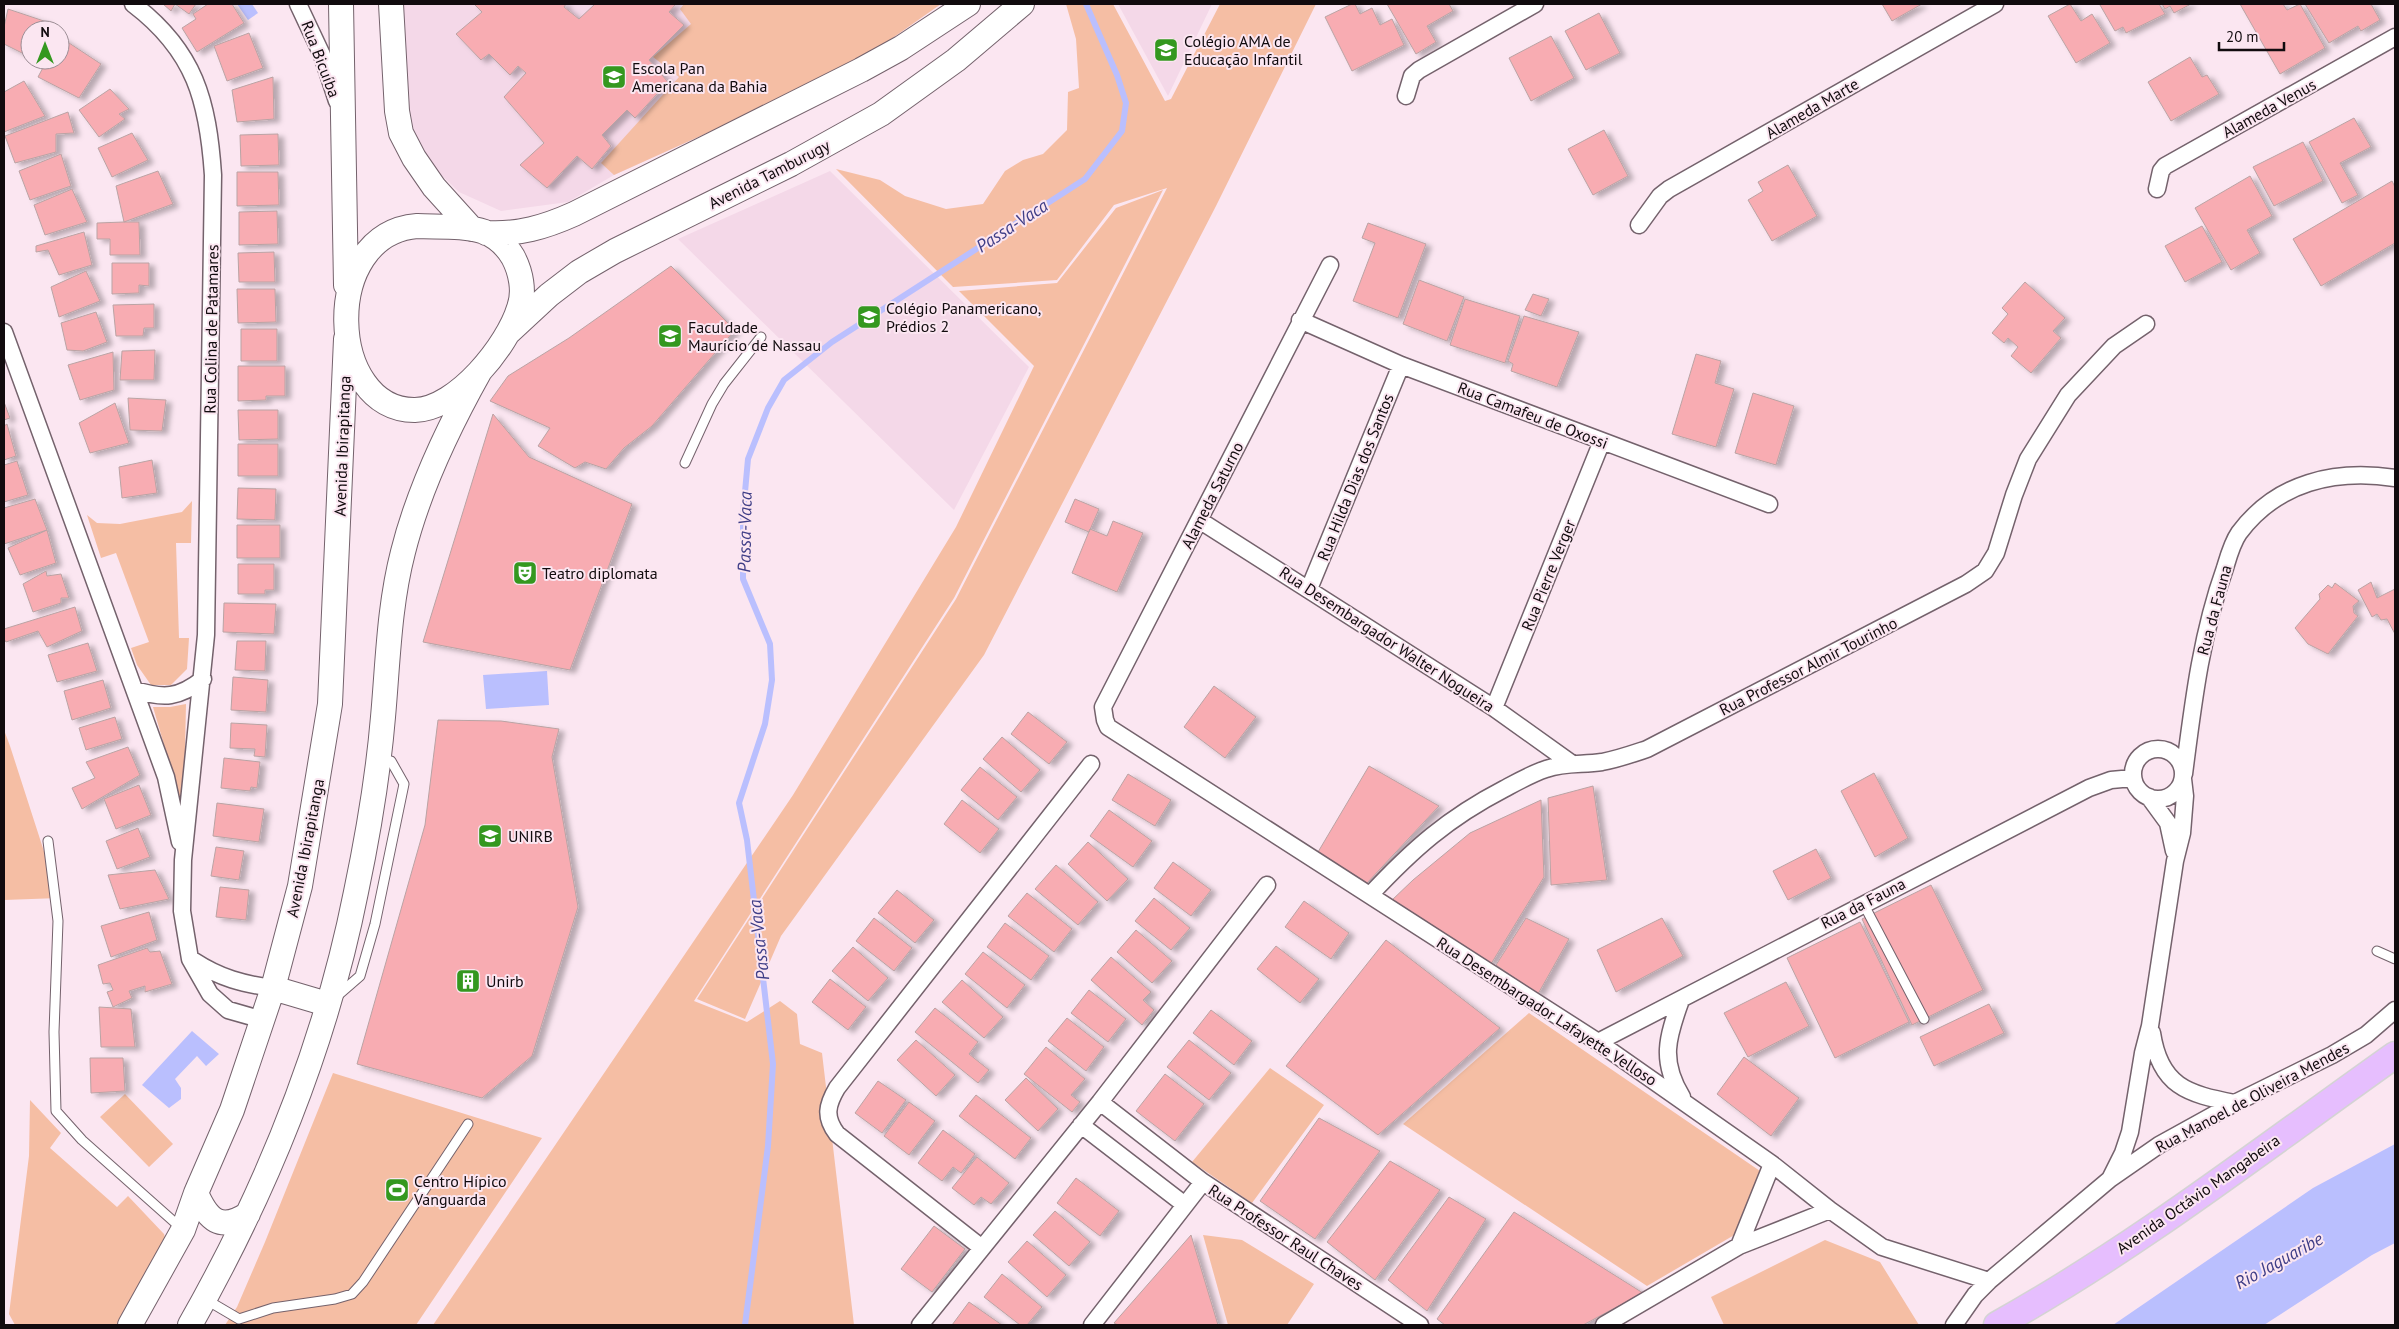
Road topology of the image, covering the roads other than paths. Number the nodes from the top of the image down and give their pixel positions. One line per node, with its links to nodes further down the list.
1 (133, 4): 33 (street, Rua Colina de Patamares)
2 (298, 4): 13 (street, Rua Bicuíba)
3 (341, 4): 13 (main road)
4 (391, 4): 10 (main road)
5 (402, 4): 10 (lane)
6 (968, 4): 16 (main road)
7 (1022, 4): 22 (main road, Avenida Tamburugy)
8 (1535, 4): 12 (street)
9 (1996, 4): 15 (street, Alameda Marte)
10 (392, 27): 16 (main road)
11 (2395, 37): 14 (street, Alameda Venus)
12 (1406, 96)
13 (342, 116): 18 (main road)
14 (2157, 189)
15 (1639, 225)
16 (479, 231): 18 (main road); 22 (main road)
17 (1330, 265): 19 (street, Alameda Saturno)
18 (347, 305): 24 (main road, Avenida Ibirapitanga)
19 (1300, 320): 25 (street, Rua Camafeu de Oxossi); 31 (street, Alameda Saturno)
20 (2146, 324): 37 (street, Rua Professor Almir Tourinho)
21 (4, 332): 34 (street, Rua Colina de Patamares)
22 (508, 333): 26 (main road)
23 (761, 337): 28 (lane)
24 (346, 340): 26 (main road); 51 (main road, Avenida Ibirapitanga)
25 (1401, 365): 27 (street, Rua Camafeu de Oxossi); 32 (street, Rua Hilda Dias dos Santos)
26 (480, 371): 53 (main road)
27 (1602, 441): 30 (street, Rua Camafeu de Oxossi); 35 (street, Rua Pierre Verger)
28 (686, 463)
29 (2395, 478): 39 (street, Rua da Fauna)
30 (1769, 504)
31 (1200, 520): 32 (street, Rua Desembargador Walter Nogueira); 36 (street, Alameda Saturno)
32 (1309, 589): 35 (street, Rua Desembargador Walter Nogueira)
33 (203, 679): 34 (street); 43 (street, Rua Colina de Patamares)
34 (135, 690): 43 (street, Rua Colina de Patamares)
35 (1494, 708): 37 (street, Rua Desembargador Walter Nogueira)
36 (1108, 727): 46 (street, Rua Desembargador Lafayette Velloso)
37 (1572, 763): 46 (street, Rua Professor Almir Tourinho)
38 (1091, 764): 74 (street)
39 (2183, 776): 40 (street); 41 (street); 44 (street, Rua da Fauna)
40 (2133, 778): 41 (street); 47 (street, Rua da Fauna)
41 (2149, 797): 44 (street)
42 (48, 841): 72 (lane)
43 (183, 860): 49 (street, Rua Colina de Patamares)
44 (2175, 861): 57 (street)
45 (1267, 885): 60 (street)
46 (1370, 895): 58 (street, Rua Desembargador Lafayette Velloso)
47 (1863, 903): 52 (street, Rua da Fauna); 55 (lane)
48 (2377, 951): 50 (lane)
49 (190, 958): 51 (street); 56 (street, Rua Colina de Patamares)
50 (2395, 959)
51 (273, 988): 53 (main road); 56 (main road, Avenida Ibirapitanga)
52 (1681, 1000): 58 (street, Rua da Fauna); 61 (street)
53 (327, 1004): 71 (main road)
54 (2395, 1010): 62 (street, Rua Manoel de Oliveira Mendes)
55 (1924, 1019)
56 (263, 1020): 68 (main road, Avenida Ibirapitanga)
57 (2150, 1026): 62 (street); 66 (street)
58 (1598, 1042): 61 (street, Rua Desembargador Lafayette Velloso)
59 (2395, 1055): 86 (main road, Avenida Octávio Mangabeira)
60 (1100, 1102): 64 (street); 67 (street)
61 (1685, 1102): 65 (street, Rua Desembargador Lafayette Velloso)
62 (2234, 1103): 66 (street, Rua Manoel de Oliveira Mendes)
63 (468, 1124): 77 (lane)
64 (1081, 1125): 69 (street); 74 (street)
65 (1772, 1164): 70 (street, Rua Desembargador Lafayette Velloso); 73 (street)
66 (2110, 1179): 75 (street, Rua Manoel de Oliveira Mendes)
67 (1203, 1182): 69 (street, Rua Professor Raul Chaves); 83 (street, Rua Professor Raul Chaves)
68 (196, 1193): 71 (main road); 72 (main road, Avenida Ibirapitanga)
69 (1185, 1205): 82 (street, Rua Professor Raul Chaves)
70 (1830, 1210): 73 (street); 75 (street, Rua Desembargador Lafayette Velloso)
71 (248, 1214): 76 (main road)
72 (183, 1230): 78 (main road, Avenida Ibirapitanga)
73 (1739, 1246): 84 (street)
74 (982, 1248): 81 (street)
75 (1990, 1281): 85 (street, Rua Manoel de Oliveira Mendes)
76 (205, 1299): 77 (lane); 79 (main road)
77 (239, 1319): 80 (lane)
78 (130, 1325)
79 (190, 1325)
80 (249, 1325)
81 (920, 1325)
82 (1092, 1325)
83 (1420, 1325)
84 (1604, 1325)
85 (1954, 1325)
86 (1997, 1325)

